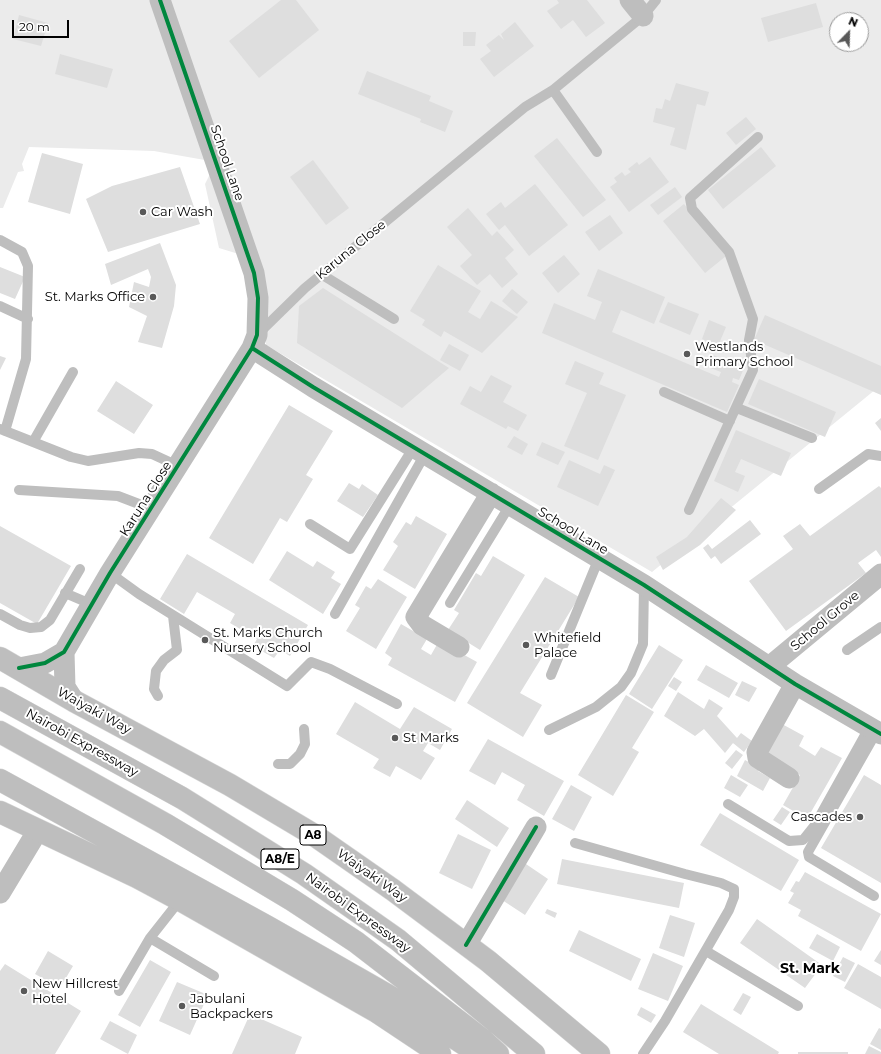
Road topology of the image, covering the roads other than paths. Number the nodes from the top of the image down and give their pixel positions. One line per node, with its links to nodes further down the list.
1 (160, 0): 12 (street, School Lane)
2 (656, 0): 3 (lane, Karuna Close)
3 (636, 8): 4 (lane, Karuna Close)
4 (553, 90): 6 (lane); 8 (lane, Karuna Close)
5 (758, 136): 15 (lane)
6 (597, 152)
7 (0, 240): 10 (lane)
8 (321, 274): 11 (lane); 12 (lane, Karuna Close)
9 (0, 306): 10 (lane)
10 (28, 319): 17 (lane)
11 (394, 319)
12 (255, 341): 20 (street, School Lane); 22 (street, Karuna Close)
13 (73, 372): 19 (lane)
14 (664, 392): 16 (lane)
15 (737, 408): 16 (lane); 18 (lane)
16 (730, 421): 28 (lane)
17 (3, 430): 19 (lane)
18 (812, 438)
19 (33, 442): 22 (lane)
20 (420, 451): 25 (street, School Lane); 29 (lane); 39 (lane)
21 (881, 456): 23 (lane)
22 (178, 466): 27 (street, Karuna Close)
23 (819, 489)
24 (20, 490): 27 (lane)
25 (491, 493): 26 (street, School Lane); 42 (street)
26 (510, 505): 30 (street, School Lane); 36 (lane)
27 (152, 509): 32 (street, Karuna Close)
28 (689, 510)
29 (310, 524)
30 (599, 558): 34 (street, School Lane); 48 (lane)
31 (80, 569): 35 (lane)
32 (110, 573): 37 (street, Karuna Close); 40 (lane)
33 (881, 574): 46 (street, School Grove)
34 (644, 585): 46 (street, School Lane); 55 (lane)
35 (65, 593): 37 (lane); 38 (lane)
36 (450, 603)
37 (94, 605): 44 (street, Karuna Close)
38 (0, 614)
39 (334, 614)
40 (173, 616): 50 (lane); 53 (lane)
41 (881, 627): 43 (lane)
42 (459, 647)
43 (847, 650)
44 (64, 652): 47 (street, Karuna Close); 52 (street)
45 (0, 658): 47 (highway, Waiyaki Way / A8)
46 (769, 667): 49 (street, School Lane)
47 (19, 668): 52 (highway, Waiyaki Way / A8)
48 (551, 675)
49 (795, 684): 56 (street, School Lane); 59 (street)
50 (158, 696)
51 (1, 698): 78 (highway, Nairobi Expressway / A8/E)
52 (74, 701): 70 (highway, Waiyaki Way / A8)
53 (397, 704)
54 (304, 729): 58 (lane)
55 (549, 730)
56 (876, 731): 61 (lane); 67 (lane)
57 (0, 732): 77 (highway, Nairobi Expressway / A8/E)
58 (278, 764)
59 (790, 778)
60 (0, 780): 76 (highway)
61 (728, 804)
62 (0, 812): 64 (highway)
63 (536, 827): 70 (street)
64 (38, 830): 66 (street); 68 (highway)
65 (575, 843): 71 (lane)
66 (0, 893)
67 (874, 896)
68 (180, 900): 69 (lane); 75 (highway)
69 (150, 938): 72 (lane); 73 (lane)
70 (466, 944): 79 (highway, Waiyaki Way / A8)
71 (706, 951): 74 (lane); 80 (lane)
72 (214, 976)
73 (119, 991)
74 (798, 1006)
75 (440, 1054)
76 (479, 1054)
77 (498, 1054)
78 (534, 1054)
79 (599, 1054)
80 (643, 1054)

